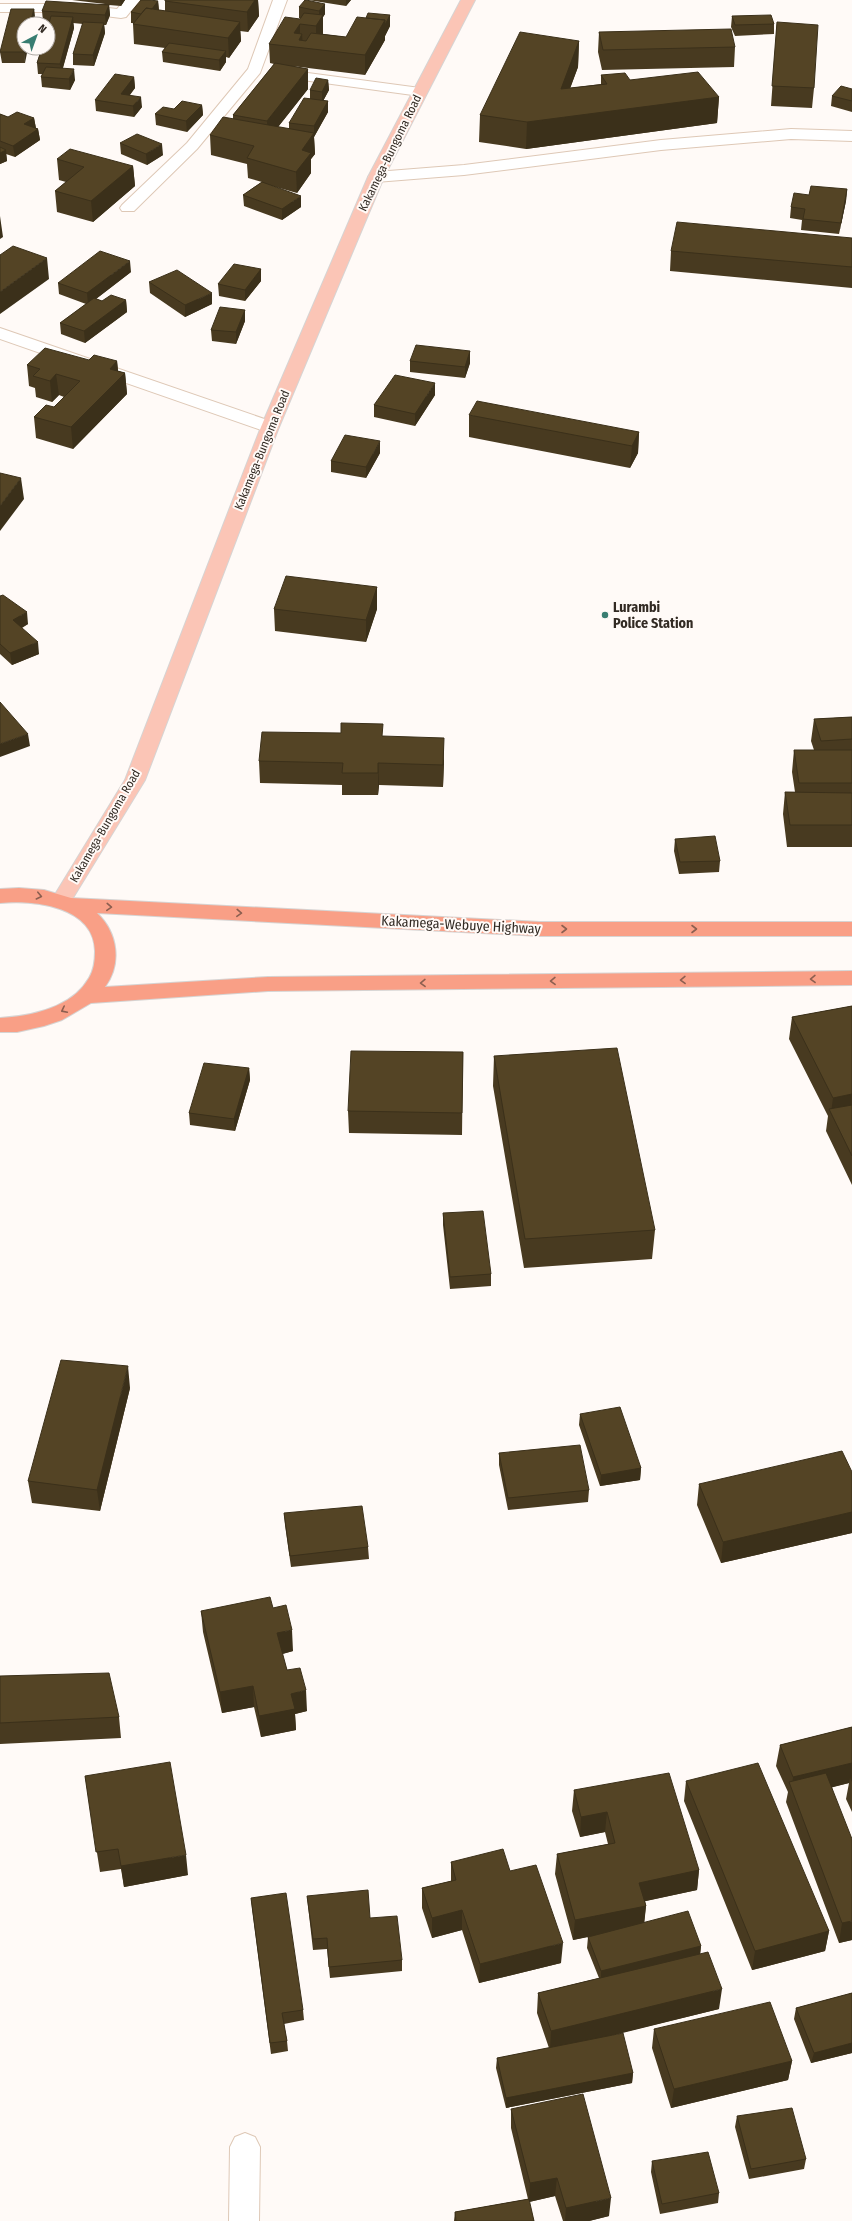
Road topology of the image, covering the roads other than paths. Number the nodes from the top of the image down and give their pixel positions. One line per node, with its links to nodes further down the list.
1 (132, 0): 4 (street)
2 (280, 0): 5 (street)
3 (468, 0): 6 (main road, Kakamega-Bungoma Road)
4 (0, 8)
5 (255, 70): 6 (street); 9 (street)
6 (420, 92): 8 (main road, Kakamega-Bungoma Road)
7 (852, 136): 8 (street)
8 (376, 177): 11 (main road, Kakamega-Bungoma Road)
9 (128, 208)
10 (0, 333): 11 (street)
11 (270, 427): 13 (main road, Kakamega-Bungoma Road)
12 (0, 896): 13 (highway, one-way to 13)
13 (66, 903): 14 (highway, Kakamega-Webuye Highway, one-way to 14); 16 (highway)
14 (852, 929)
15 (852, 978): 16 (highway, one-way to 16)
16 (86, 996): 17 (highway, one-way to 17)
17 (0, 1025)
18 (245, 2147): 19 (street)
19 (244, 2221)

